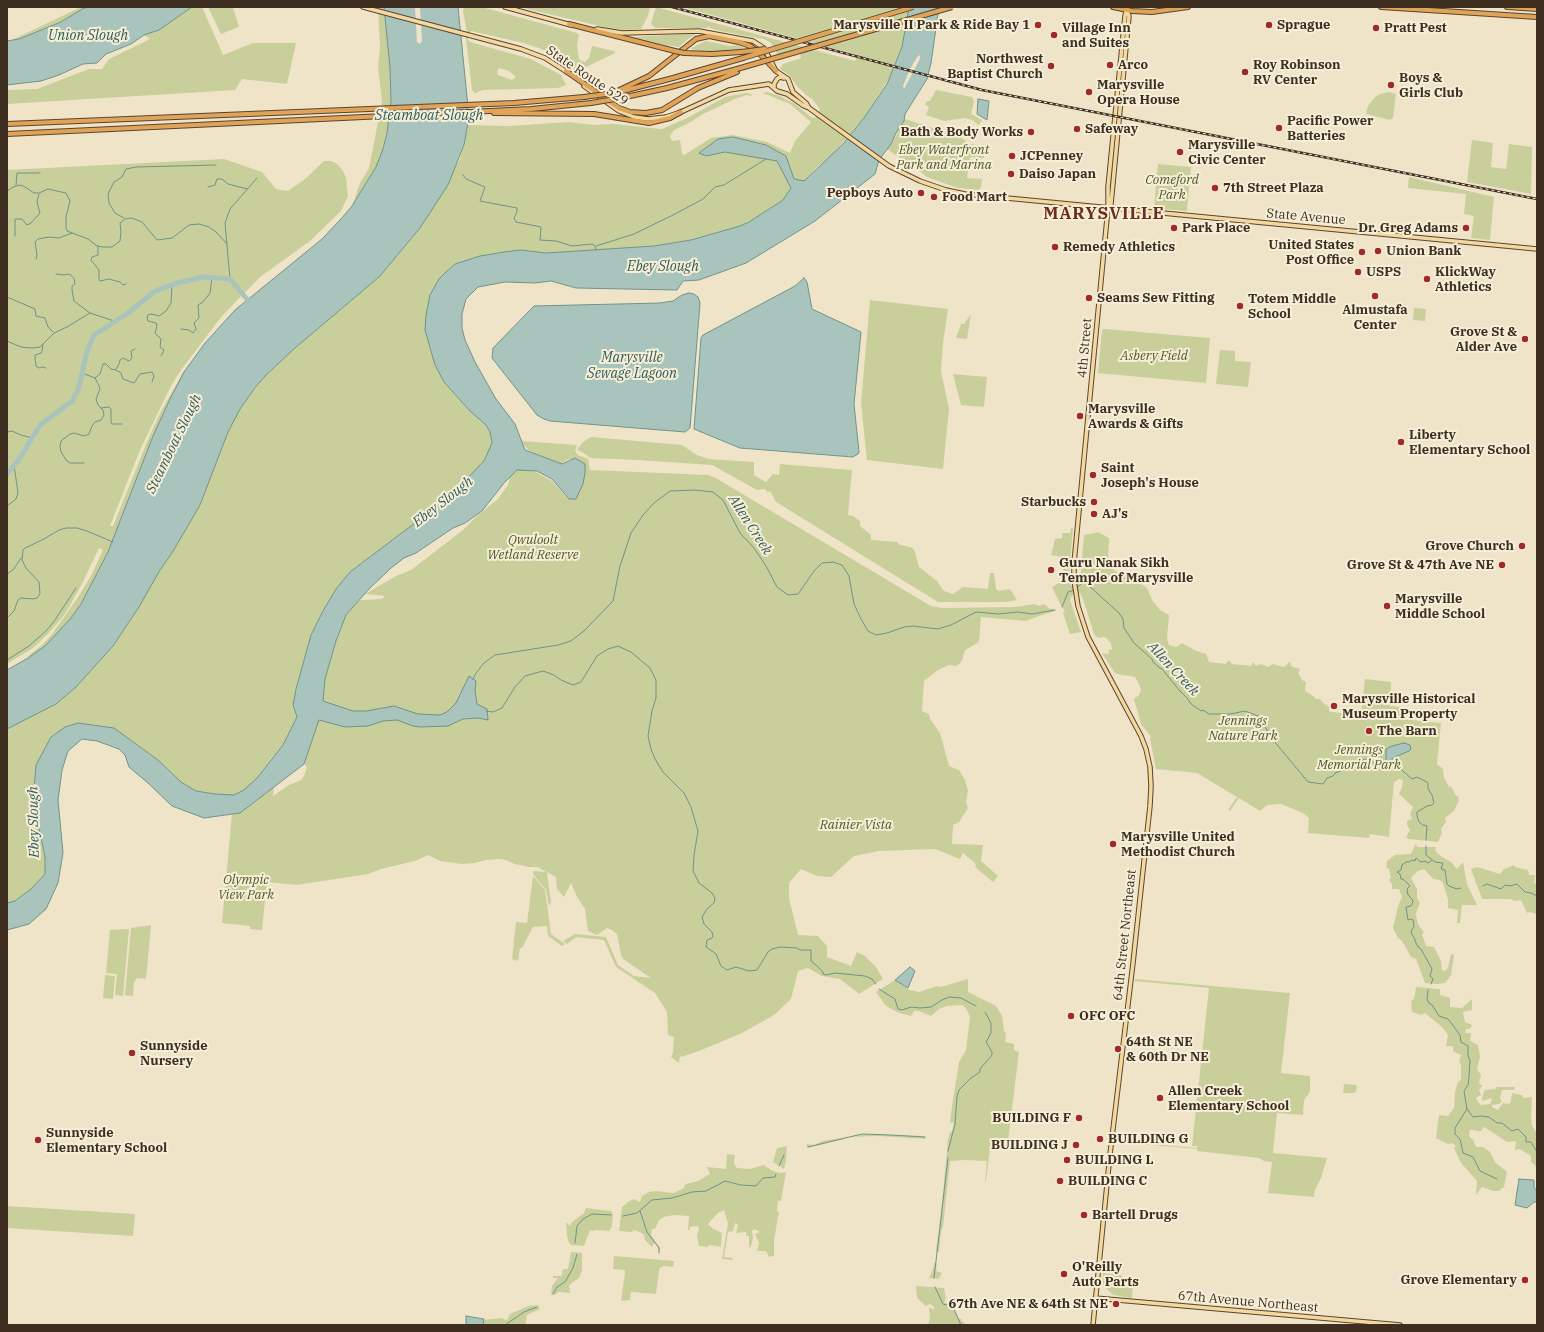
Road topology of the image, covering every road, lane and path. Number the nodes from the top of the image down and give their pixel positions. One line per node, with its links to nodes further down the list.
1 (364, 7): 14 (main road, State Route 529)
2 (505, 7): 12 (main road)
3 (913, 7): 13 (highway, bridge)
4 (952, 7): 15 (highway, bridge)
5 (1113, 7): 9 (highway)
6 (1188, 7): 9 (highway)
7 (1381, 7): 11 (highway)
8 (1507, 7): 10 (highway)
9 (1127, 8): 27 (main road, 4th Street); 28 (main road, 4th Street)
10 (1537, 9)
11 (1537, 17)
12 (568, 24): 13 (highway, bridge); 16 (main road)
13 (773, 48): 21 (highway, bridge)
14 (566, 71): 15 (highway); 24 (main road, State Route 529)
15 (737, 71): 23 (highway, bridge)
16 (776, 71): 17 (main road); 21 (highway)
17 (786, 78): 18 (main road); 19 (main road)
18 (790, 85): 20 (main road); 22 (main road, State Avenue)
19 (774, 87): 20 (main road); 24 (main road, State Route 529)
20 (781, 92): 22 (main road, State Avenue)
21 (613, 93): 25 (highway, bridge)
22 (810, 108): 29 (main road, State Avenue)
23 (484, 111): 24 (highway); 26 (highway)
24 (681, 112)
25 (7, 124)
26 (7, 134)
27 (1113, 140): 28 (main road); 29 (main road, 4th Street)
28 (1115, 156): 29 (main road, 4th Street)
29 (1108, 208): 30 (main road, State Avenue); 31 (main road, 4th Street)
30 (1537, 249)
31 (1081, 490): 32 (main road, 64th Street Northeast)
32 (1095, 1298): 33 (main road, 64th Street Northeast); 34 (main road, 67th Avenue Northeast)
33 (1093, 1325)
34 (1400, 1325)

